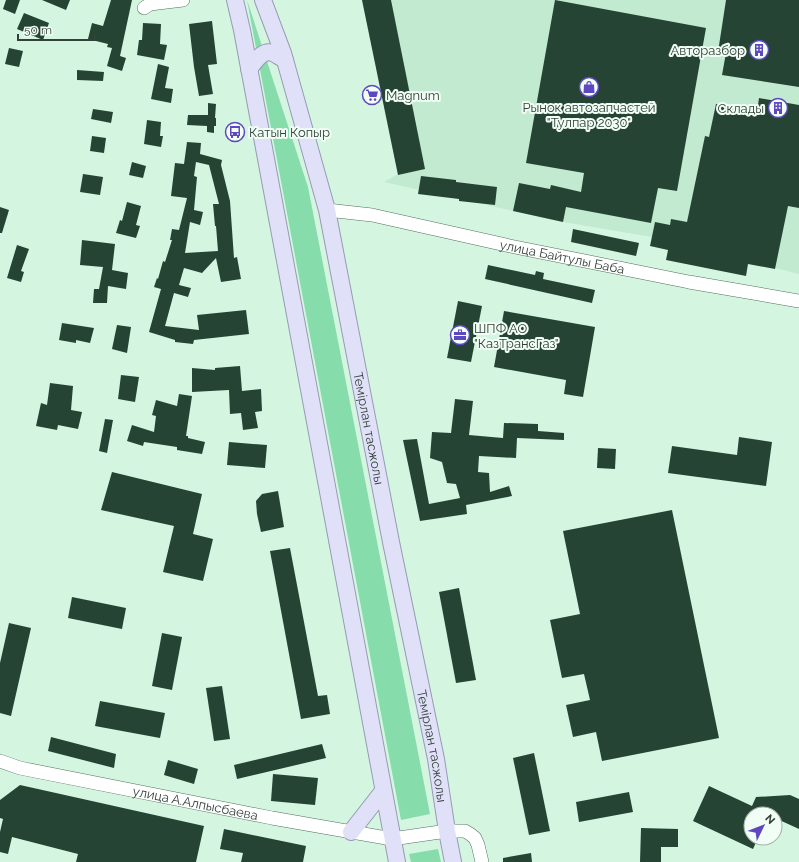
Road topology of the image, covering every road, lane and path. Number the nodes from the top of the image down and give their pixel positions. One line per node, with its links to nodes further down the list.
1 (183, 0): 4 (street)
2 (235, 0): 6 (main road)
3 (263, 0): 5 (main road, Темірлан тасжолы)
4 (144, 8)
5 (285, 60): 6 (main road); 7 (main road, Темірлан тасжолы)
6 (249, 69): 10 (main road)
7 (327, 210): 8 (street, улица Байтулы Баба); 12 (main road, Темірлан тасжолы)
8 (799, 302)
9 (0, 761): 11 (street, улица А.Алпысбаева)
10 (383, 791): 11 (main road); 13 (main road)
11 (351, 832): 13 (street, улица А.Алпысбаева)
12 (447, 832): 13 (street, улица А.Алпысбаева); 15 (main road, Темірлан тасжолы); 16 (street, улица А.Алпысбаева)
13 (392, 839): 14 (main road)
14 (397, 862)
15 (453, 862)
16 (482, 862)

